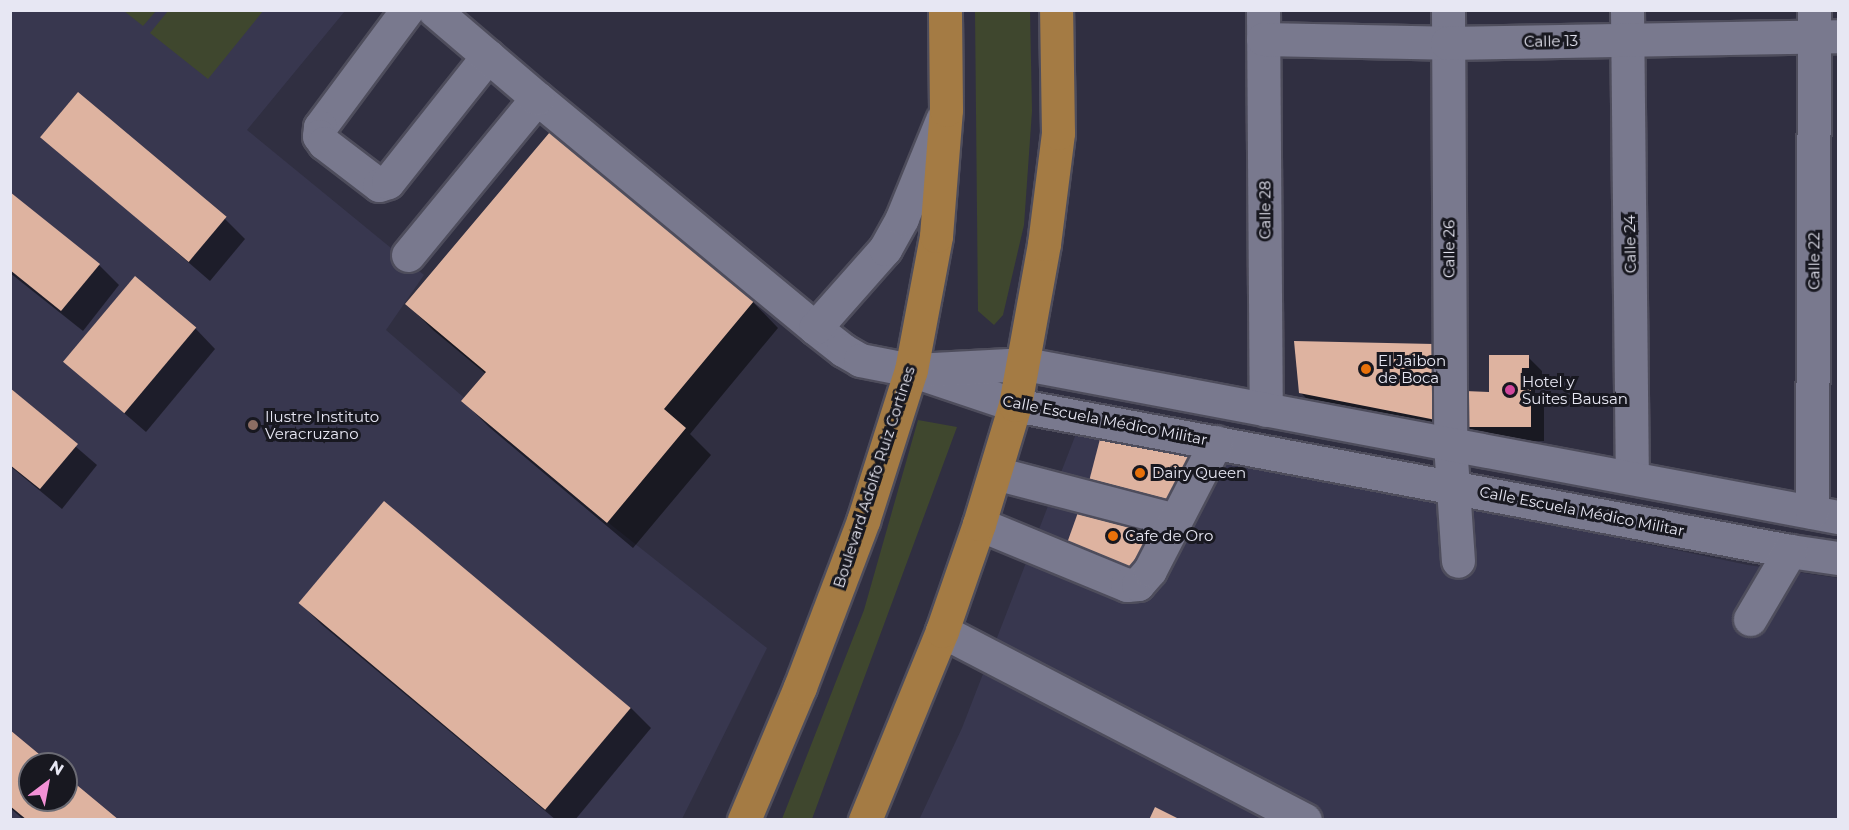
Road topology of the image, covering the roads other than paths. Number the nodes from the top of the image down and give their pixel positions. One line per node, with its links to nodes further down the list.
1 (407, 10): 10 (street)
2 (434, 10): 10 (street)
3 (945, 10): 12 (main road, Boulevard Adolfo Ruiz Cortines)
4 (1056, 10): 15 (main road)
5 (1448, 10): 9 (street, Calle 26)
6 (1263, 25): 9 (street, Calle 13); 18 (street, Calle 28)
7 (1627, 25): 8 (street, Calle 13); 9 (street, Calle 13); 22 (street, Calle 24)
8 (1822, 28): 24 (street, Calle 22)
9 (1447, 43): 20 (street, Calle 26)
10 (488, 56): 11 (street)
11 (537, 98): 13 (street); 14 (street)
12 (946, 110): 14 (street); 16 (main road, Boulevard Adolfo Ruiz Cortines)
13 (408, 255)
14 (815, 328): 16 (street)
15 (1024, 364): 16 (street); 17 (main road); 18 (street)
16 (911, 370): 17 (street, Calle Escuela Médico Militar); 32 (main road, Boulevard Adolfo Ruiz Cortines)
17 (1015, 405): 19 (street, Calle Escuela Médico Militar); 21 (main road)
18 (1266, 410): 20 (street)
19 (1216, 442): 23 (street, Calle Escuela Médico Militar); 25 (street)
20 (1450, 444): 22 (street); 23 (street, Calle 26)
21 (995, 473): 25 (street); 26 (main road)
22 (1632, 477): 24 (street)
23 (1454, 487): 27 (street, Calle Escuela Médico Militar); 29 (street, Calle 26)
24 (1825, 515)
25 (1175, 520): 26 (street)
26 (979, 524): 31 (main road)
27 (1790, 551): 28 (street, Calle Escuela Médico Militar); 30 (street)
28 (1839, 558)
29 (1458, 561)
30 (1750, 619)
31 (942, 631): 33 (main road); 34 (street)
32 (744, 819)
33 (866, 819)
34 (1305, 819)

